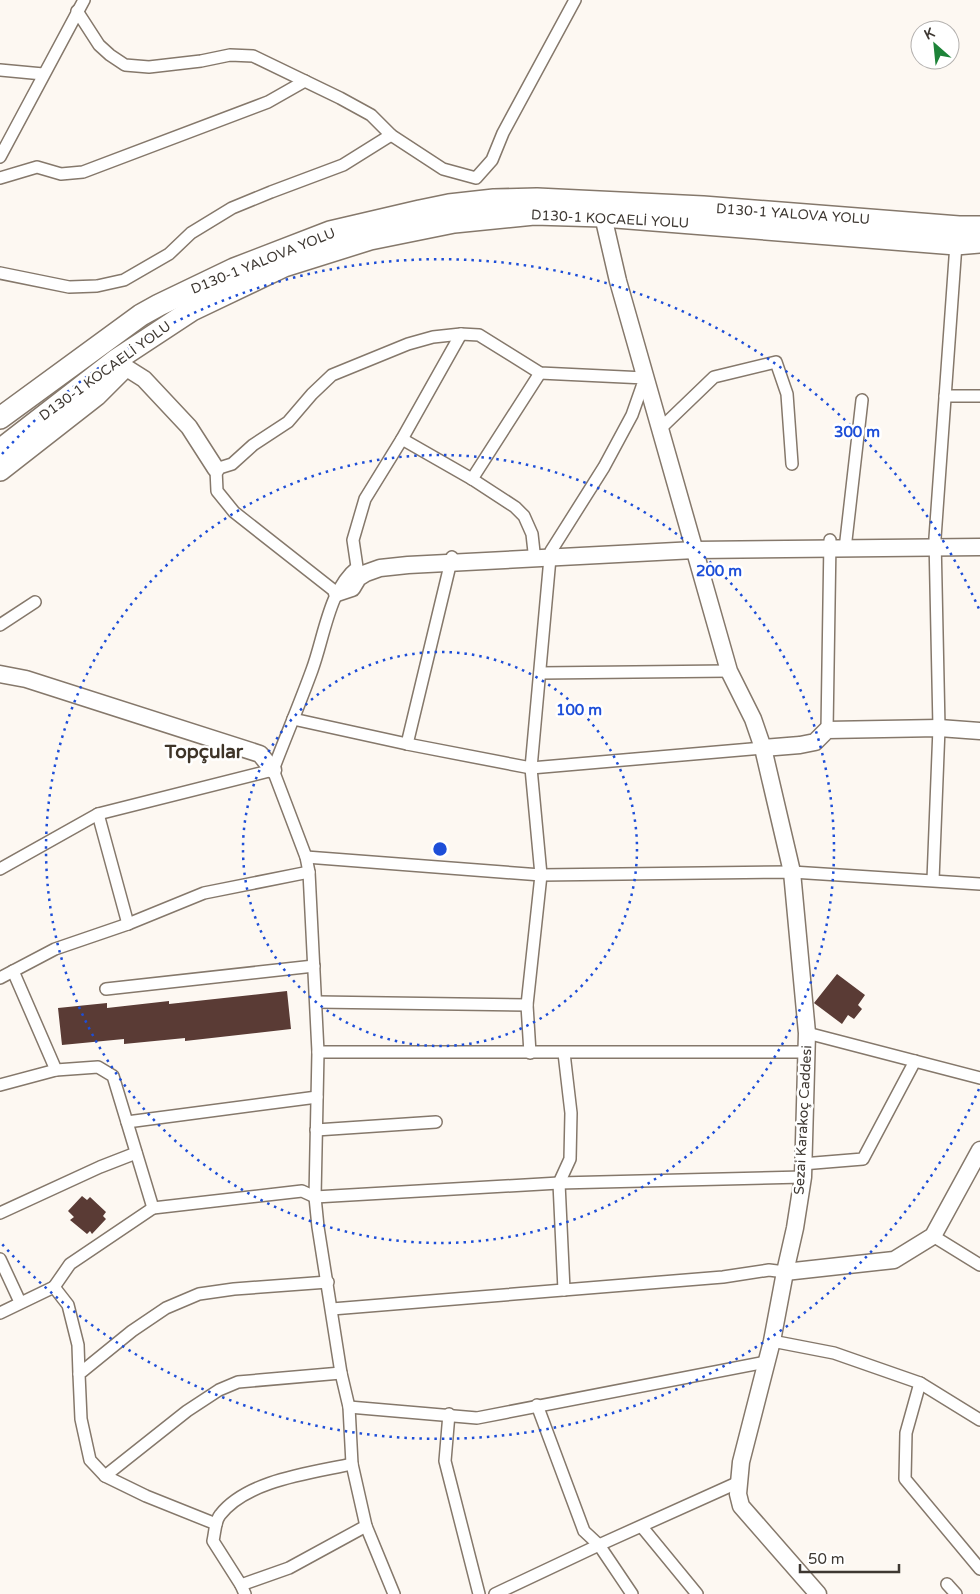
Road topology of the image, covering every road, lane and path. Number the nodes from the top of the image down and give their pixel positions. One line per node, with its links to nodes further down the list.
1 (84, 0): 3 (street)
2 (575, 0): 7 (street)
3 (77, 11): 5 (street); 6 (street)
4 (0, 70): 5 (street)
5 (43, 74): 8 (street)
6 (305, 81): 7 (street); 9 (street)
7 (391, 135): 15 (street)
8 (0, 157)
9 (0, 178)
10 (603, 216): 13 (highway, D130-1 KOCAELİ YOLU); 17 (highway, D130-1 KOCAELİ YOLU); 20 (street, Sezai Karakoç Caddesi)
11 (980, 218): 13 (street)
12 (980, 227): 13 (highway, D130-1 YALOVA YOLU)
13 (958, 235): 14 (highway, D130-1 KOCAELİ YOLU); 21 (street); 23 (highway, D130-1 YALOVA YOLU)
14 (980, 242)
15 (0, 273)
16 (461, 334): 19 (street); 28 (street); 31 (street)
17 (148, 337): 18 (highway); 29 (highway, D130-1 KOCAELİ YOLU)
18 (125, 367): 31 (street); 32 (highway)
19 (540, 373): 20 (street); 33 (street)
20 (646, 378): 27 (street, Sezai Karakoç Caddesi); 40 (street)
21 (945, 396): 22 (street); 35 (street)
22 (980, 396)
23 (27, 397): 25 (highway); 26 (highway, D130-1 YALOVA YOLU)
24 (862, 400): 36 (street)
25 (0, 411)
26 (0, 418)
27 (661, 428): 30 (street); 37 (street, Sezai Karakoç Caddesi)
28 (402, 439): 33 (street); 42 (street)
29 (0, 450)
30 (792, 464)
31 (216, 469): 43 (street)
32 (0, 470)
33 (472, 479): 39 (street)
34 (980, 538): 35 (street)
35 (935, 543): 36 (street); 38 (street); 50 (street)
36 (838, 544): 37 (street); 51 (street)
37 (694, 547): 40 (street); 46 (street, Sezai Karakoç Caddesi)
38 (980, 547)
39 (534, 552): 40 (street); 41 (street)
40 (550, 554): 41 (street); 47 (street)
41 (451, 559): 42 (street); 43 (street); 53 (street)
42 (357, 567): 43 (street)
43 (336, 593): 49 (street)
44 (35, 602): 45 (street)
45 (0, 625)
46 (730, 671): 47 (street); 54 (street, Sezai Karakoç Caddesi)
47 (540, 673): 55 (street)
48 (0, 674): 56 (street)
49 (293, 718): 53 (street); 56 (street)
50 (939, 728): 51 (street); 52 (street); 63 (street)
51 (827, 730): 54 (street)
52 (980, 731)
53 (407, 744): 55 (street)
54 (763, 748): 55 (street); 61 (street, Sezai Karakoç Caddesi)
55 (531, 768): 62 (street)
56 (273, 770): 57 (street); 58 (street)
57 (98, 814): 59 (street); 65 (street)
58 (306, 857): 60 (street); 62 (street)
59 (0, 869)
60 (309, 872): 65 (street); 66 (street)
61 (792, 872): 62 (street); 63 (street); 72 (street, Sezai Karakoç Caddesi)
62 (541, 875): 71 (street)
63 (933, 880): 64 (street)
64 (980, 884)
65 (128, 924): 67 (street)
66 (314, 966): 69 (street); 70 (street)
67 (13, 971): 68 (street); 78 (street)
68 (0, 978)
69 (106, 989)
70 (316, 1002): 71 (street); 73 (street)
71 (527, 1005): 75 (street)
72 (807, 1032): 74 (street, Sezai Karakoç Caddesi); 77 (street)
73 (318, 1052): 75 (street); 81 (street)
74 (807, 1052): 76 (street); 87 (street, Sezai Karakoç Caddesi)
75 (530, 1053): 76 (street)
76 (564, 1053): 88 (street)
77 (915, 1061): 79 (street); 87 (street)
78 (56, 1070): 80 (street); 82 (street)
79 (980, 1078)
80 (0, 1085)
81 (317, 1097): 82 (street); 84 (street)
82 (127, 1122): 86 (street)
83 (436, 1122): 84 (street)
84 (316, 1130): 89 (street)
85 (980, 1150): 92 (street)
86 (136, 1153): 90 (street); 91 (street)
87 (802, 1171): 88 (street); 95 (street, Sezai Karakoç Caddesi)
88 (559, 1183): 89 (street); 98 (street)
89 (315, 1197): 90 (street); 96 (street)
90 (153, 1208): 97 (street)
91 (0, 1213)
92 (933, 1236): 94 (street); 95 (street)
93 (0, 1259): 99 (street)
94 (980, 1265)
95 (785, 1272): 98 (street); 102 (street, Sezai Karakoç Caddesi)
96 (328, 1282): 100 (street); 105 (street)
97 (54, 1287): 99 (street); 105 (street)
98 (564, 1290): 100 (street)
99 (20, 1302): 101 (street)
100 (332, 1309): 104 (street)
101 (0, 1313)
102 (772, 1341): 103 (street, Sezai Karakoç Caddesi); 106 (street)
103 (766, 1362): 107 (street); 113 (street, Sezai Karakoç Caddesi)
104 (341, 1373): 108 (street); 112 (street)
105 (78, 1374): 112 (street)
106 (920, 1383): 110 (street); 118 (street)
107 (538, 1406): 109 (street); 117 (street)
108 (349, 1407): 109 (street); 111 (street)
109 (449, 1414): 122 (street)
110 (980, 1420)
111 (352, 1464): 114 (street); 115 (street)
112 (105, 1476): 114 (street)
113 (739, 1482): 116 (street); 126 (street, Sezai Karakoç Caddesi)
114 (216, 1524): 120 (street)
115 (366, 1526): 120 (street); 121 (street)
116 (642, 1527): 117 (street); 125 (street)
117 (599, 1545): 123 (street); 124 (street)
118 (980, 1569)
119 (947, 1584): 127 (street)
120 (243, 1590)
121 (394, 1594)
122 (479, 1594)
123 (495, 1594)
124 (632, 1594)
125 (697, 1594)
126 (818, 1594)
127 (956, 1594)

